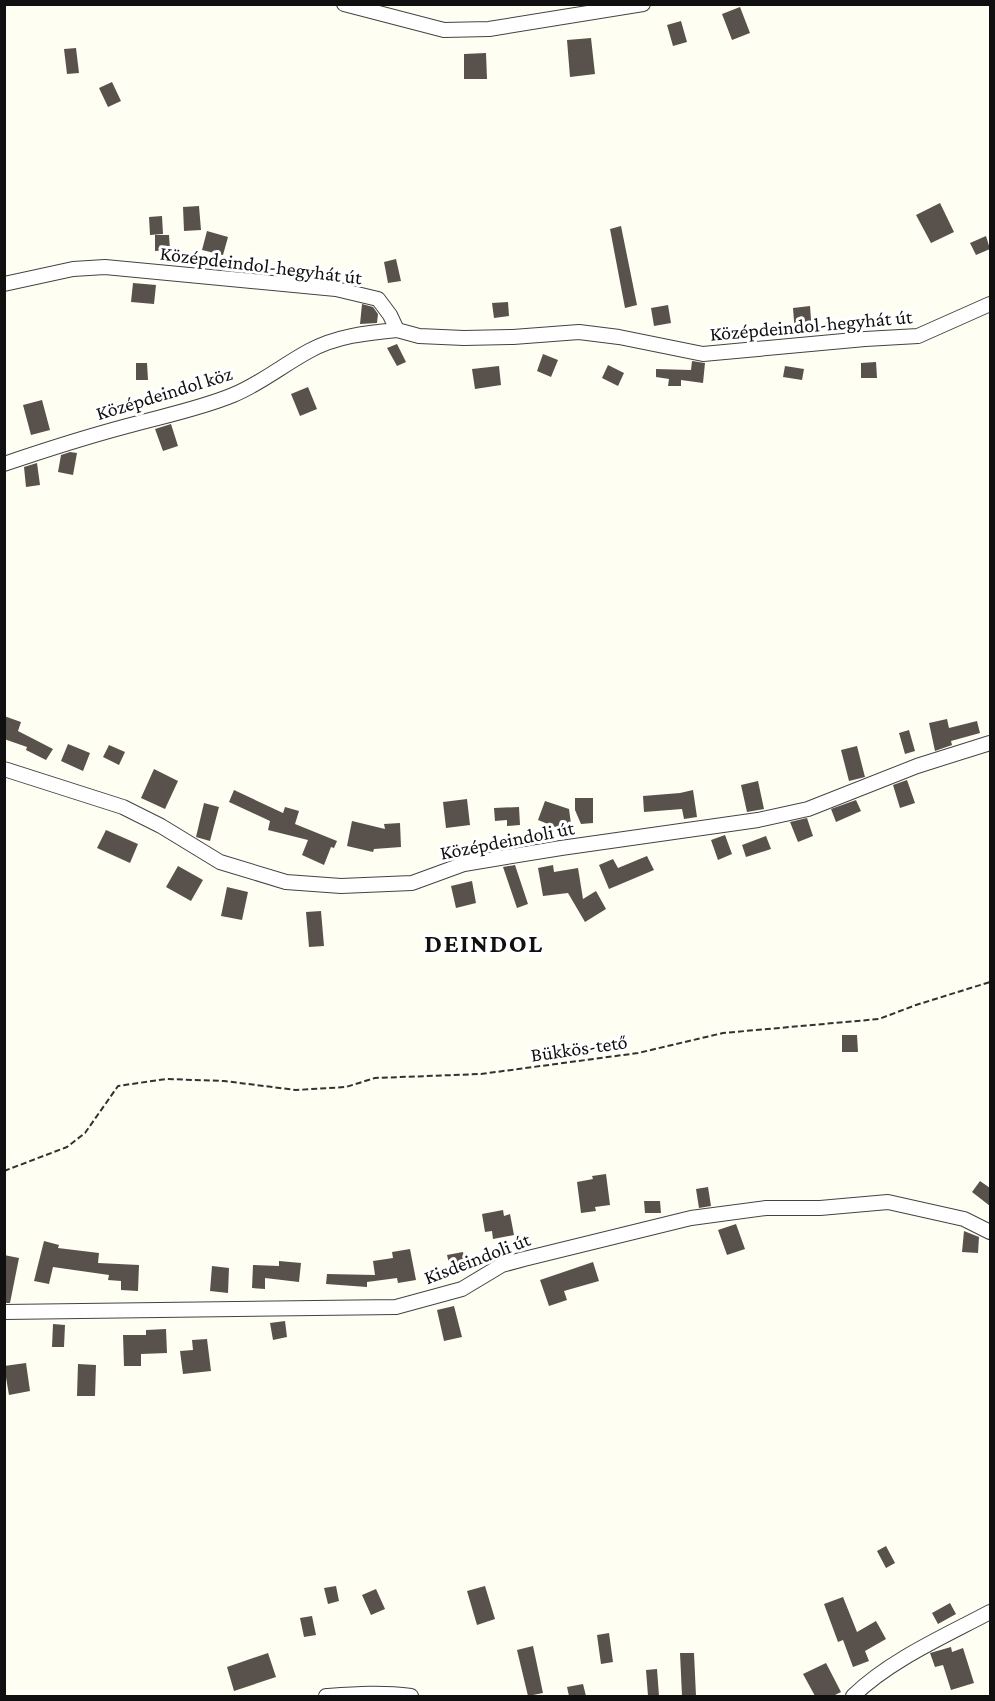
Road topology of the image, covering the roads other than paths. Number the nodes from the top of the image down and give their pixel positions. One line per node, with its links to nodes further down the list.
1 (344, 4): 2 (street)
2 (643, 4)
3 (4, 284): 5 (street, Középdeindol-hegyhát út)
4 (990, 304): 5 (street, Középdeindol-hegyhát út)
5 (397, 330): 6 (street, Középdeindol köz)
6 (4, 464)
7 (990, 743): 8 (street, Középdeindoli út)
8 (4, 769)
9 (990, 1232): 10 (street, Kisdeindoli út)
10 (4, 1312)
11 (990, 1612): 15 (street)
12 (392, 1695): 13 (street); 14 (street)
13 (326, 1696)
14 (411, 1696)
15 (853, 1696)

